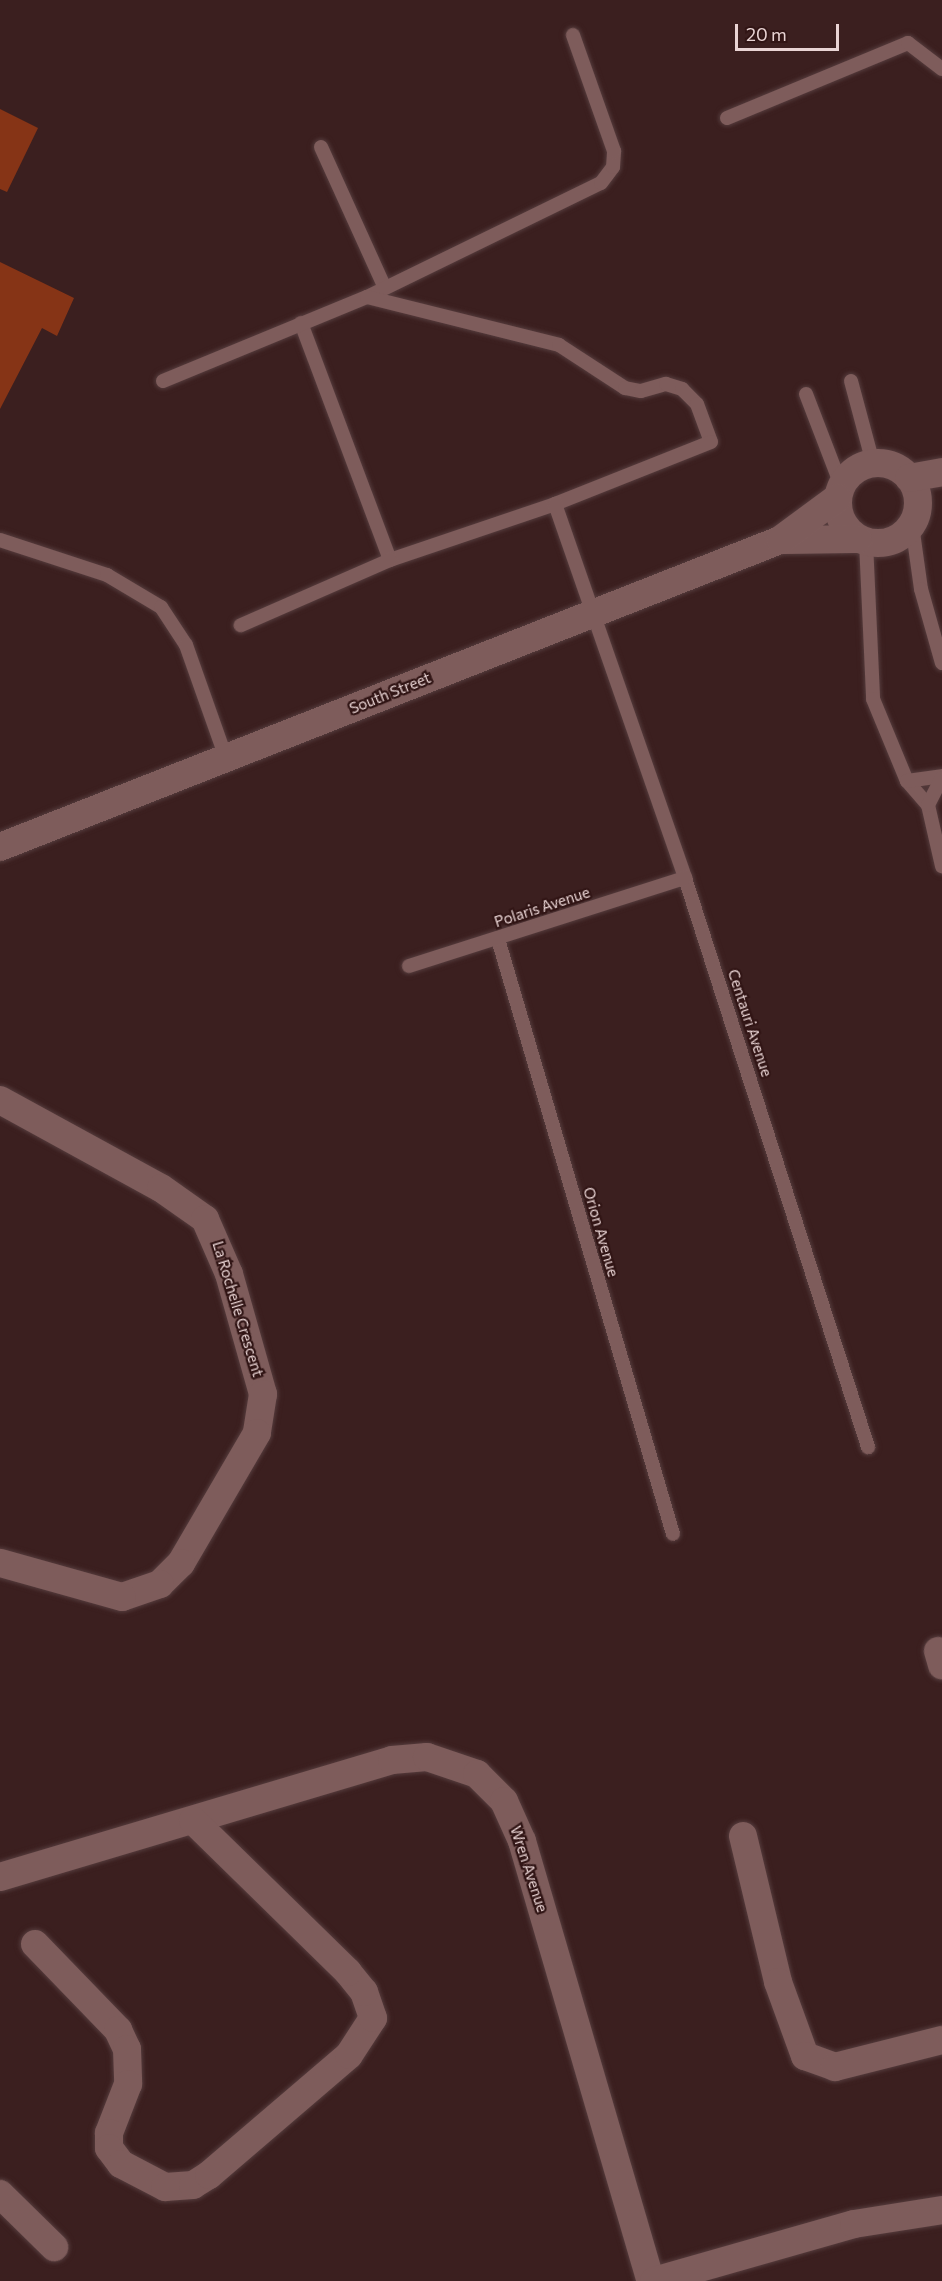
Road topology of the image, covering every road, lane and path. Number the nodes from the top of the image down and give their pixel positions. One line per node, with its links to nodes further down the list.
1 (573, 36): 5 (lane)
2 (942, 69): 3 (lane)
3 (727, 118)
4 (321, 147): 5 (lane)
5 (384, 285): 6 (lane)
6 (367, 297): 7 (lane); 16 (lane)
7 (301, 322): 8 (lane); 21 (lane)
8 (163, 381)
9 (851, 381): 11 (lane)
10 (806, 394): 15 (lane)
11 (873, 463): 13 (street); 15 (street)
12 (942, 472): 13 (street)
13 (909, 478): 17 (street)
14 (942, 490): 17 (street)
15 (839, 492): 19 (street, South Street); 20 (street)
16 (555, 504): 21 (lane); 22 (lane, Centauri Avenue)
17 (915, 516): 20 (street); 24 (lane)
18 (0, 540): 25 (lane)
19 (780, 540): 20 (street, South Street); 22 (street, South Street)
20 (862, 541): 27 (lane)
21 (390, 560): 23 (lane)
22 (595, 612): 25 (street, South Street); 31 (lane, Centauri Avenue)
23 (241, 625)
24 (942, 663)
25 (226, 758): 29 (street, South Street)
26 (942, 777): 27 (lane); 28 (lane)
27 (908, 781): 28 (lane)
28 (928, 805): 30 (lane)
29 (0, 847)
30 (942, 866)
31 (685, 878): 32 (lane, Polaris Avenue); 35 (lane, Centauri Avenue)
32 (498, 939): 33 (lane, Polaris Avenue); 36 (lane, Orion Avenue)
33 (409, 966)
34 (0, 1100): 37 (street, La Rochelle Crescent)
35 (868, 1447)
36 (673, 1534)
37 (0, 1563)
38 (193, 1820): 40 (street, Wren Avenue); 41 (street); 46 (street, Wren Avenue)
39 (743, 1836): 42 (street)
40 (0, 1877)
41 (34, 1944)
42 (942, 2040)
43 (0, 2194): 45 (street)
44 (942, 2210): 46 (street)
45 (54, 2247)
46 (652, 2281)

